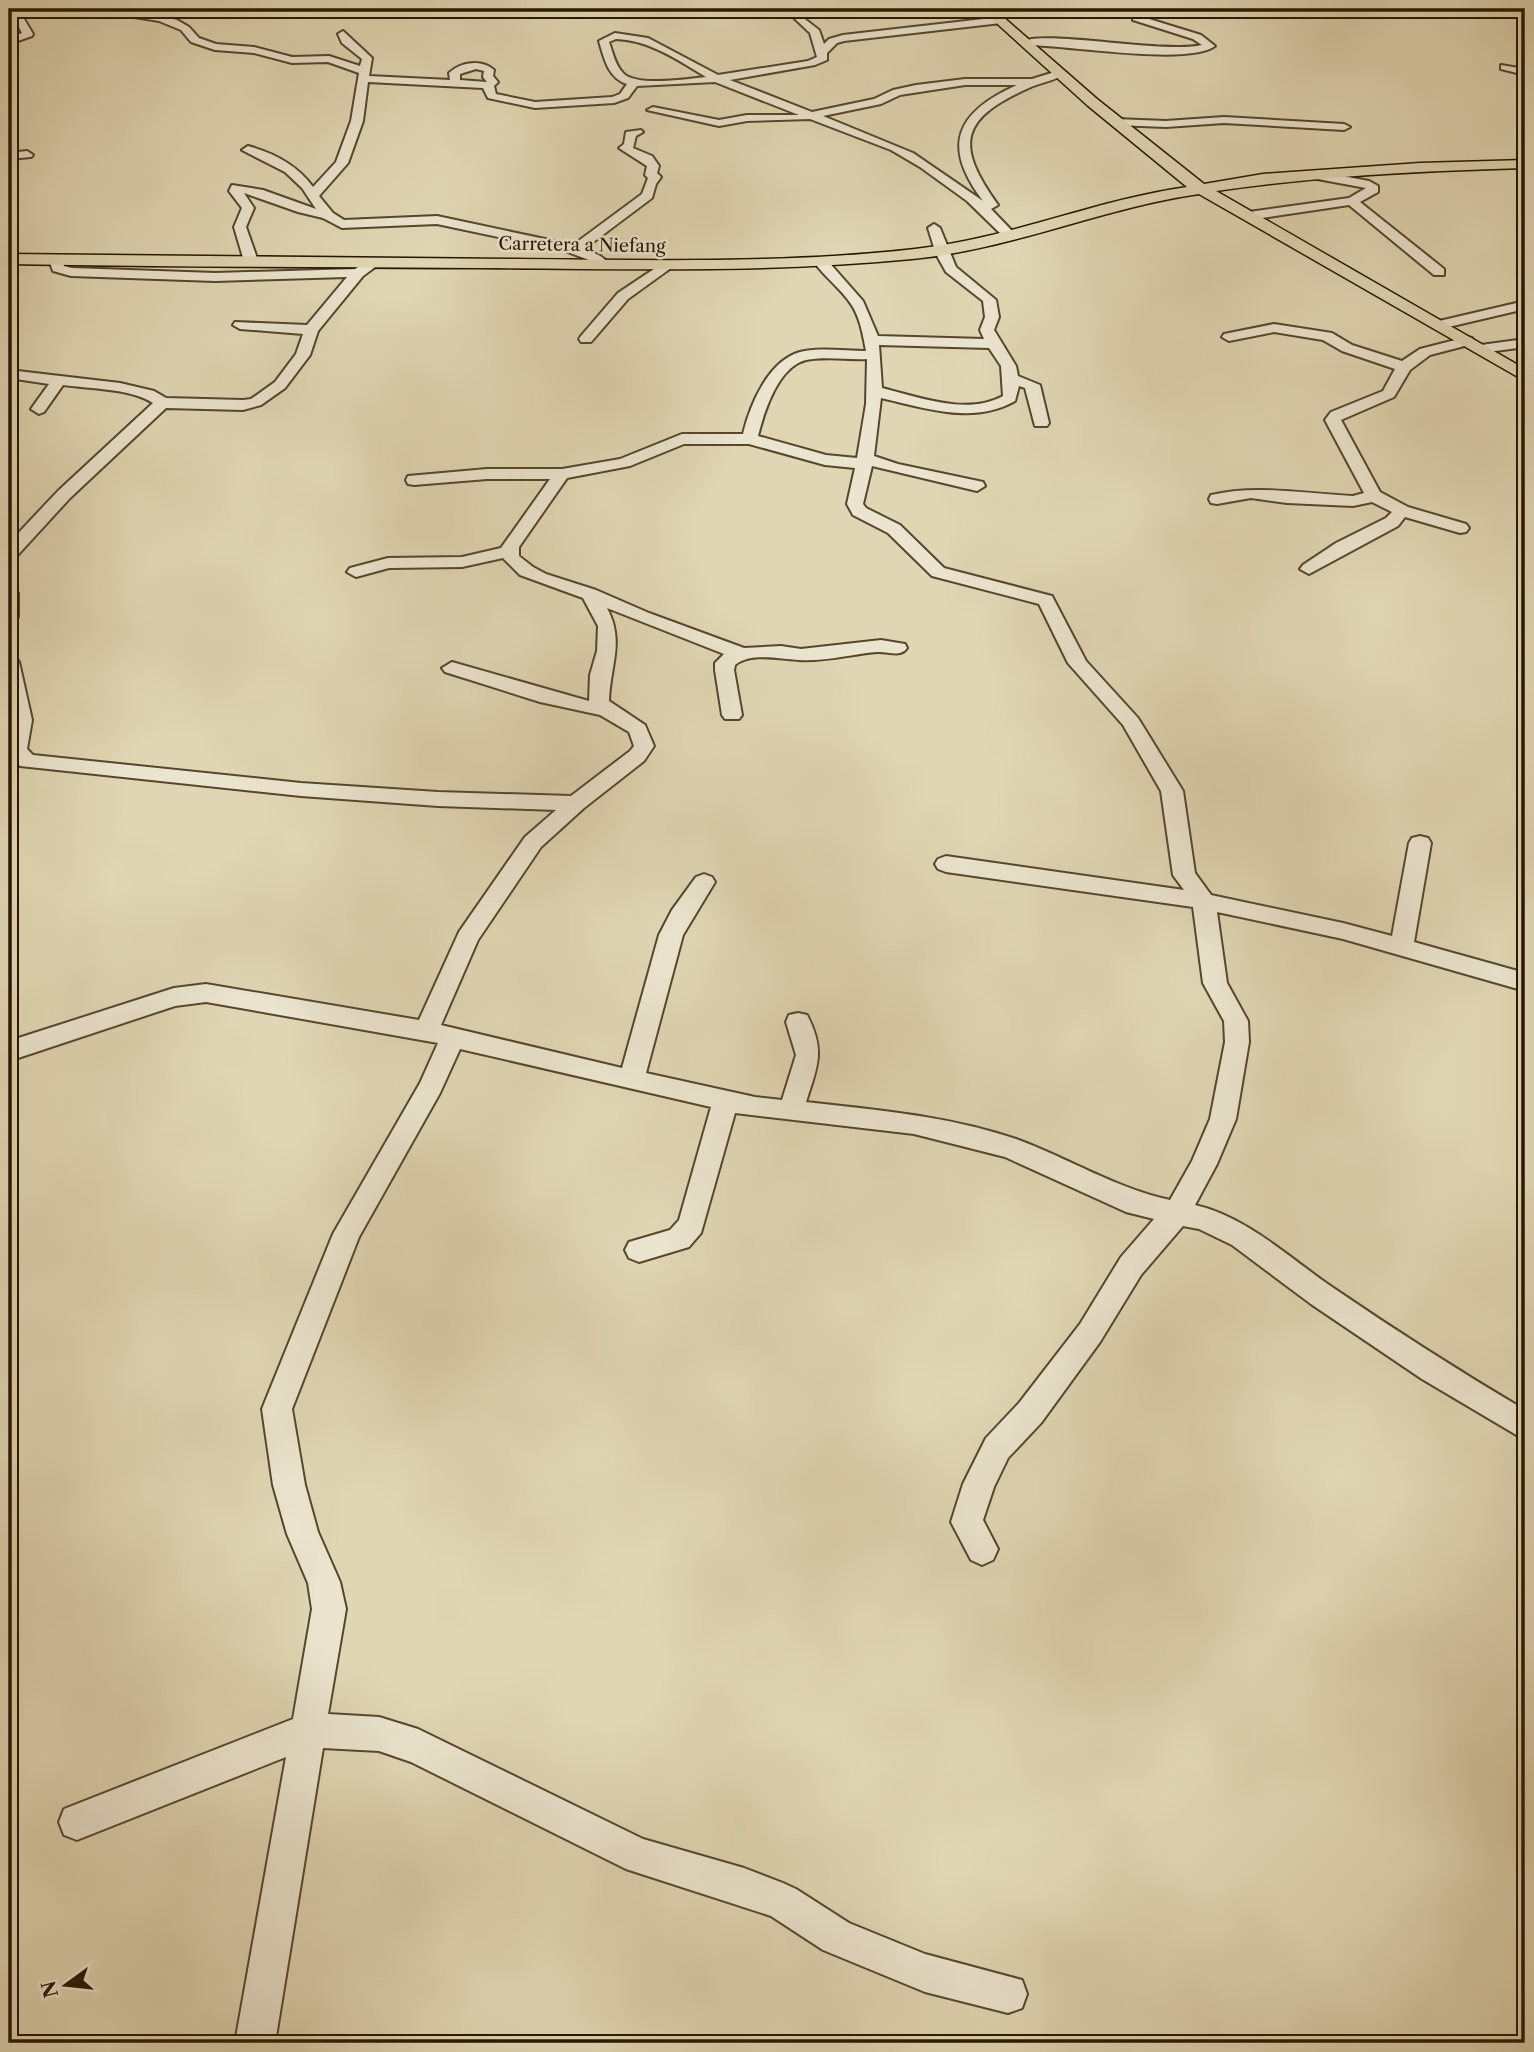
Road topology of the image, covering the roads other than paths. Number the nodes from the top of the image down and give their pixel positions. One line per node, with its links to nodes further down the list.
1 (90, 9): 14 (street)
2 (987, 9): 6 (main road)
3 (9, 10): 8 (street)
4 (797, 16): 10 (street)
5 (1136, 18): 9 (street)
6 (1001, 20): 9 (main road); 10 (street)
7 (343, 34): 14 (street)
8 (9, 41)
9 (1027, 42): 13 (main road)
10 (821, 53): 15 (street)
11 (1506, 67): 12 (street)
12 (1525, 72)
13 (1061, 73): 16 (street); 22 (main road)
14 (363, 75): 17 (street); 35 (street)
15 (717, 79): 18 (street); 18 (street); 21 (street)
16 (1031, 82): 21 (street); 41 (street)
17 (453, 83): 19 (street); 19 (street)
18 (633, 84): 19 (street)
19 (489, 85)
20 (653, 110): 21 (street)
21 (811, 116): 41 (street)
22 (1115, 122): 23 (street); 28 (main road)
23 (1344, 127)
24 (637, 132): 42 (street)
25 (247, 150): 35 (street)
26 (27, 155): 27 (street)
27 (9, 156)
28 (1160, 158): 30 (main road); 32 (main road)
29 (1525, 164): 31 (main road)
30 (1177, 171): 34 (main road); 36 (main road)
31 (1316, 175): 33 (main road); 37 (street)
32 (1249, 178): 33 (main road); 34 (main road)
33 (1277, 178): 34 (main road); 39 (main road)
34 (1197, 190): 36 (main road, Carretera a Niefang); 39 (main road)
35 (313, 195): 38 (street)
36 (1152, 195): 41 (main road, Carretera a Niefang)
37 (1352, 201): 39 (street); 51 (street)
38 (325, 214): 42 (street); 46 (street)
39 (1247, 215): 55 (main road)
40 (934, 228): 43 (street)
41 (1004, 228): 43 (main road, Carretera a Niefang)
42 (575, 250): 49 (street)
43 (940, 250): 48 (main road, Carretera a Niefang); 60 (street)
44 (9, 259): 45 (main road, Carretera a Niefang)
45 (56, 260): 46 (main road, Carretera a Niefang); 52 (street)
46 (251, 261): 47 (main road, Carretera a Niefang)
47 (375, 262): 49 (main road, Carretera a Niefang); 52 (street)
48 (821, 262): 50 (main road, Carretera a Niefang); 62 (street)
49 (602, 264): 50 (main road, Carretera a Niefang)
50 (666, 265): 58 (street)
51 (1439, 271)
52 (358, 273): 56 (street)
53 (1525, 305): 55 (street)
54 (240, 324): 56 (street)
55 (1440, 325): 61 (main road)
56 (311, 330): 69 (street)
57 (1229, 337): 63 (street)
58 (586, 339)
59 (1525, 343): 61 (street)
60 (994, 344): 62 (street); 66 (street)
61 (1474, 345): 63 (street); 65 (main road)
62 (871, 347): 68 (street); 72 (street)
63 (1404, 367): 77 (street)
64 (9, 374): 67 (street)
65 (1525, 376)
66 (1013, 379): 68 (street); 71 (street)
67 (59, 380): 69 (street); 70 (street)
68 (873, 391): 73 (street)
69 (163, 403): 82 (street)
70 (40, 409)
71 (1041, 423)
72 (750, 439): 73 (street); 74 (street)
73 (864, 461): 76 (street); 98 (street)
74 (562, 474): 75 (street); 81 (street)
75 (414, 480)
76 (977, 486)
77 (1374, 496): 78 (street); 79 (street)
78 (1217, 499)
79 (1402, 512): 80 (street); 83 (street)
80 (1460, 528)
81 (508, 552): 84 (street); 86 (street)
82 (9, 554)
83 (1309, 569)
84 (356, 572)
85 (9, 593): 87 (street)
86 (590, 594): 89 (street); 92 (street)
87 (9, 617)
88 (898, 648): 89 (street)
89 (737, 653): 93 (street)
90 (9, 662): 94 (street)
91 (452, 668): 92 (street)
92 (606, 710): 94 (street)
93 (732, 715)
94 (576, 803): 102 (street)
95 (1420, 843): 99 (street)
96 (946, 864): 98 (street)
97 (704, 882): 104 (street)
98 (1203, 901): 99 (street); 107 (street)
99 (1401, 948): 100 (street)
100 (1525, 982)
101 (798, 1022): 106 (street)
102 (439, 1034): 103 (street); 104 (street); 111 (street)
103 (9, 1051)
104 (632, 1079): 105 (street)
105 (726, 1099): 106 (street); 108 (street)
106 (791, 1111): 107 (street)
107 (1176, 1214): 109 (street); 110 (street)
108 (639, 1250)
109 (1525, 1426)
110 (982, 1549)
111 (310, 1730): 112 (street); 113 (street); 114 (street)
112 (77, 1822)
113 (1008, 1994)
114 (255, 2043)

